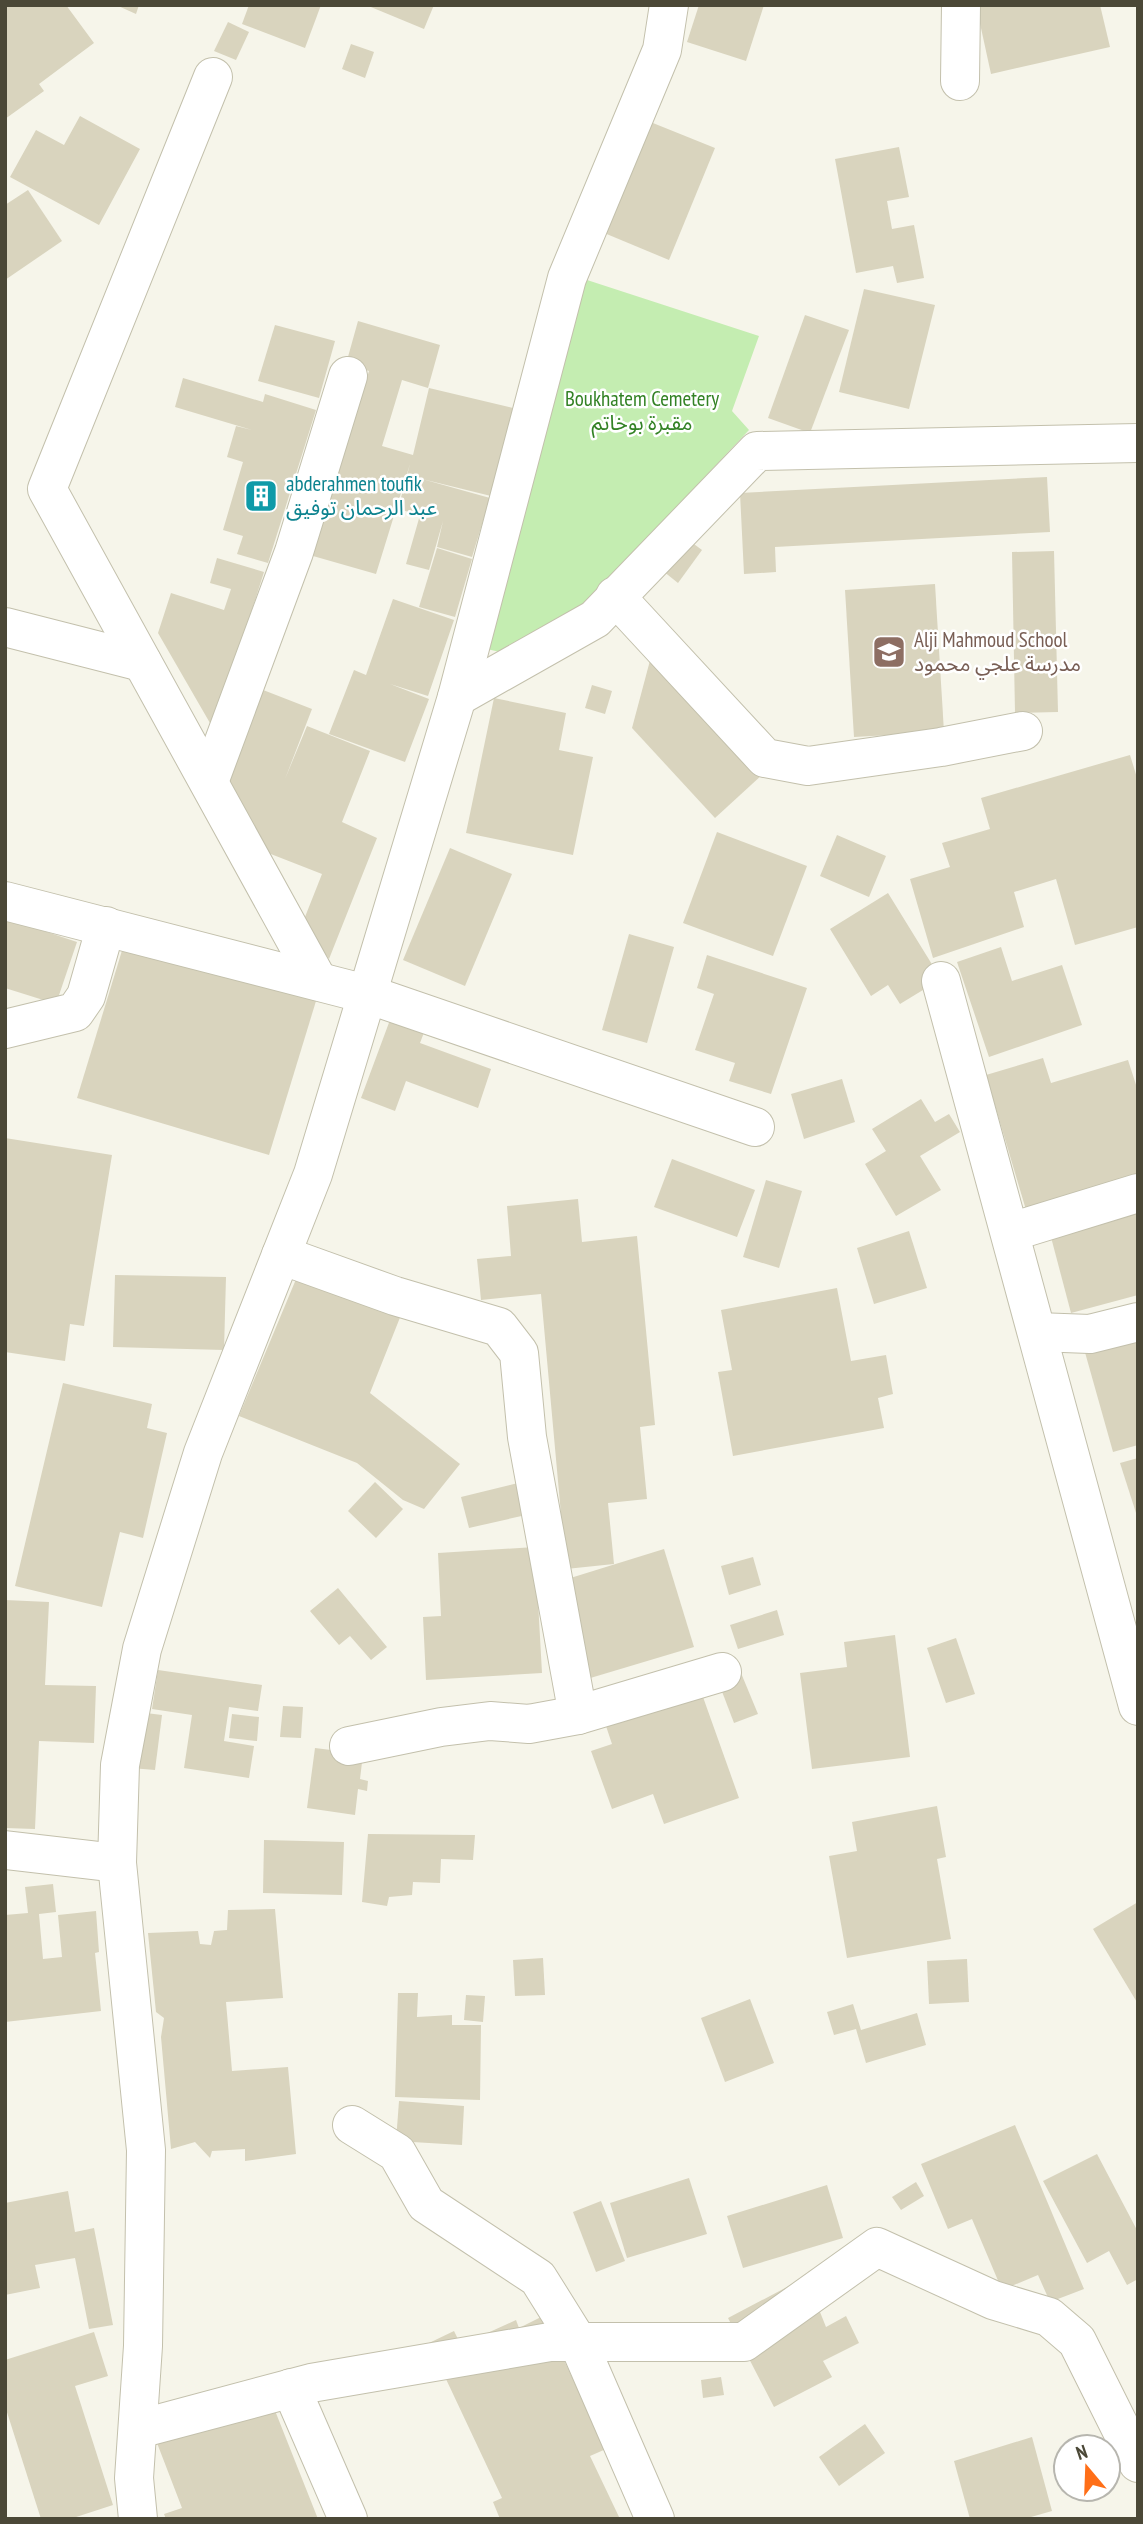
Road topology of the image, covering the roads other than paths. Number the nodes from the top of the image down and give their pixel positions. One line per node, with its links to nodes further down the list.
1 (668, 5): 10 (street)
2 (961, 5): 4 (street)
3 (213, 77): 9 (street)
4 (961, 81)
5 (348, 376): 12 (street)
6 (1138, 443): 7 (street)
7 (615, 596): 10 (street); 11 (street)
8 (5, 627): 9 (street)
9 (142, 662): 12 (street)
10 (457, 697): 17 (street)
11 (1023, 731)
12 (209, 782): 15 (street)
13 (5, 901): 14 (street)
14 (106, 926): 15 (street); 18 (street)
15 (318, 981): 17 (street)
16 (942, 981): 21 (street)
17 (370, 995): 19 (street); 22 (street)
18 (5, 1029)
19 (755, 1127)
20 (1138, 1193): 21 (street)
21 (1011, 1232): 24 (street)
22 (281, 1255): 27 (street); 30 (street)
23 (1138, 1322): 24 (street)
24 (1037, 1332): 26 (street)
25 (722, 1672): 27 (street)
26 (1138, 1706)
27 (578, 1715): 28 (street)
28 (349, 1746)
29 (5, 1850): 30 (street)
30 (117, 1863): 34 (street)
31 (352, 2125): 32 (street)
32 (578, 2342): 33 (street); 35 (street); 38 (street)
33 (291, 2388): 34 (street); 37 (street)
34 (139, 2429): 36 (street)
35 (1138, 2463)
36 (138, 2519)
37 (348, 2519)
38 (655, 2519)

